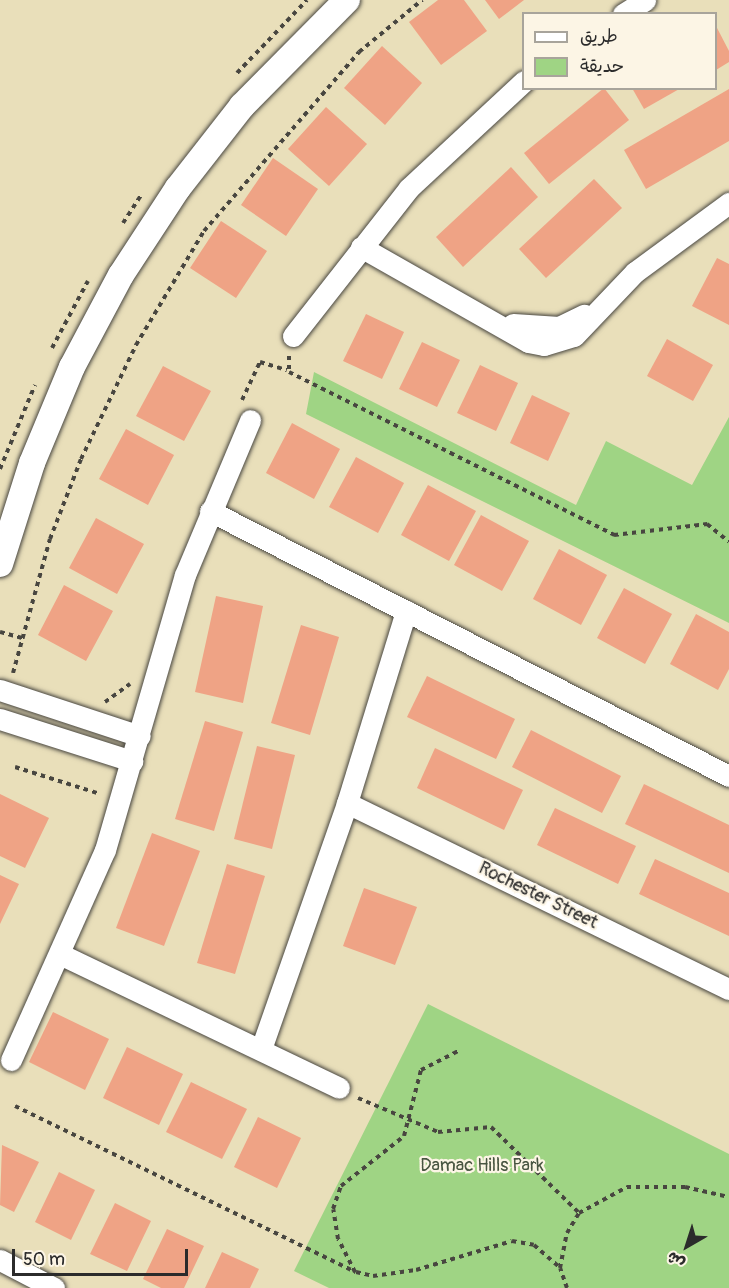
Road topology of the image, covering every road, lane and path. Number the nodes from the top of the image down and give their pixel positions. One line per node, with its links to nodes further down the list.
1 (347, 0): 13 (street)
2 (422, 0): 16 (path)
3 (645, 0): 4 (street)
4 (626, 12)
5 (522, 83): 7 (street)
6 (729, 203): 7 (street)
7 (361, 247): 8 (street)
8 (293, 336): 9 (path)
9 (287, 370): 10 (path); 12 (path)
10 (250, 420): 11 (street)
11 (210, 511): 14 (street); 17 (street)
12 (729, 542)
13 (0, 564)
14 (406, 611): 25 (street); 27 (street)
15 (0, 632): 16 (path)
16 (22, 638): 19 (path)
17 (160, 660): 20 (path); 22 (street)
18 (24, 678): 19 (path)
19 (7, 686): 22 (street)
20 (92, 699)
21 (0, 719): 23 (street)
22 (140, 736): 23 (street)
23 (132, 761): 26 (street)
24 (15, 767): 26 (path)
25 (729, 776)
26 (121, 800): 28 (street)
27 (347, 803): 29 (street, Rochester Street); 30 (street)
28 (62, 955): 30 (street); 32 (street)
29 (729, 989)
30 (261, 1048): 33 (street)
31 (460, 1050): 35 (path)
32 (11, 1060)
33 (339, 1088): 35 (path)
34 (15, 1106): 40 (path)
35 (410, 1121): 37 (path); 40 (path)
36 (729, 1197): 37 (path)
37 (579, 1213): 39 (path)
38 (0, 1260): 41 (street)
39 (560, 1268): 40 (path); 42 (path)
40 (356, 1272)
41 (54, 1288)
42 (567, 1288)

